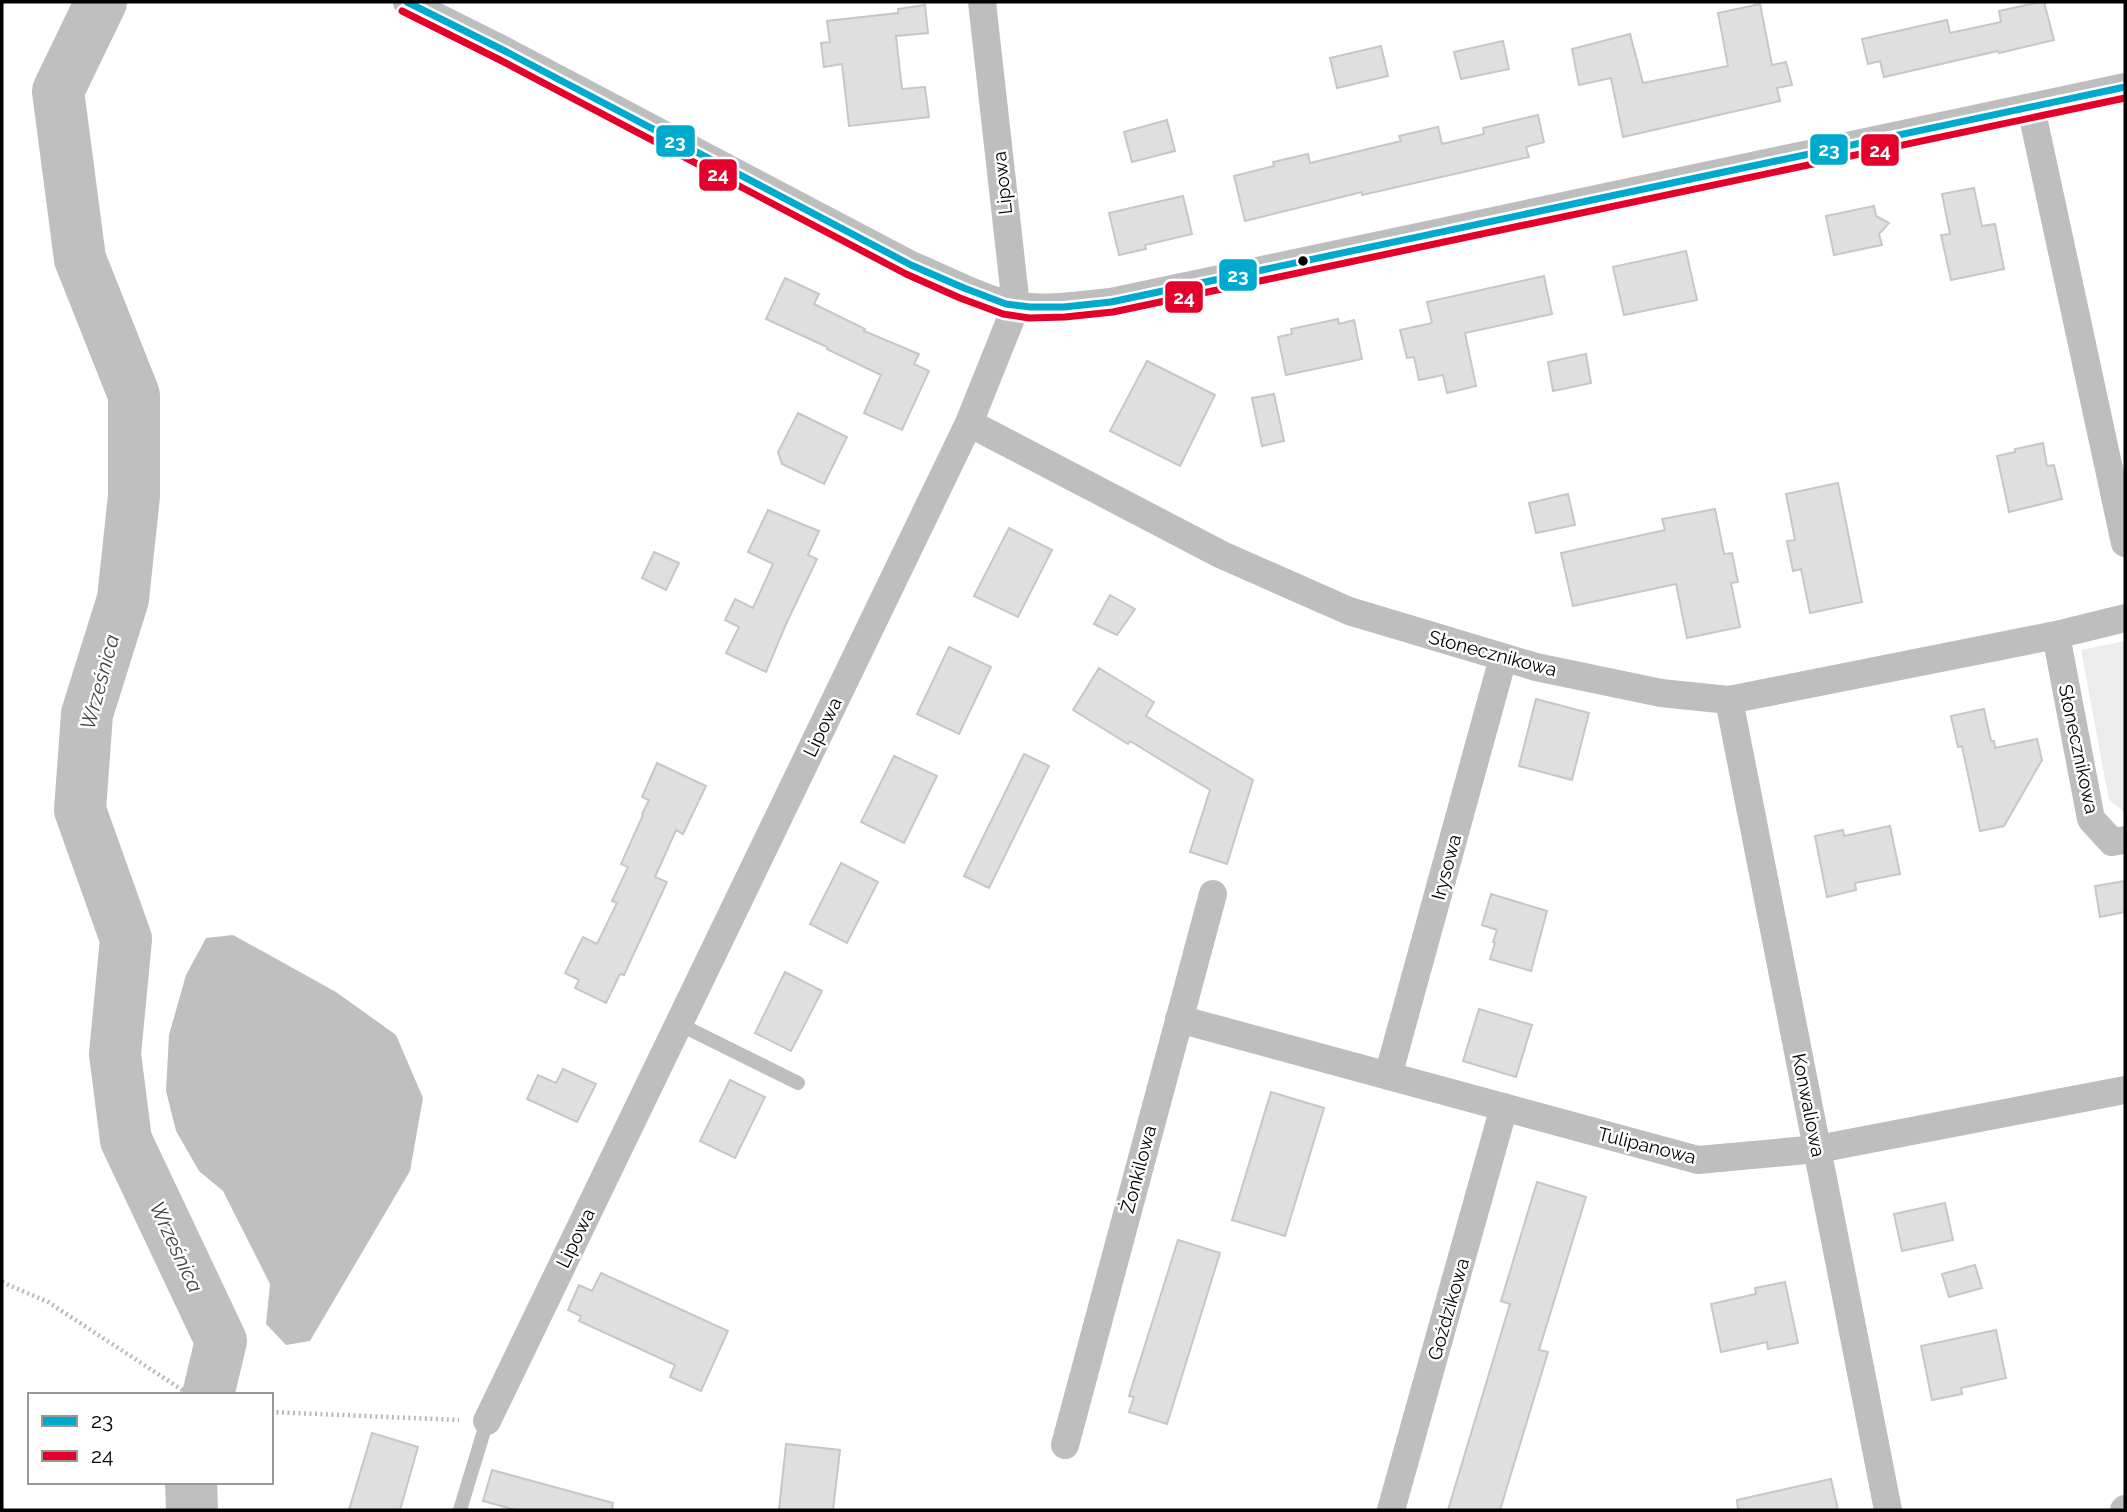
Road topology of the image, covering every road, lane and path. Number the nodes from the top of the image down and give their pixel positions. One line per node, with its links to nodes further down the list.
1 (408, 2): 5 (street)
2 (982, 2): 5 (street, Lipowa)
3 (2125, 87): 4 (street)
4 (2031, 108): 5 (street); 7 (street)
5 (1016, 306): 6 (street, Lipowa)
6 (969, 423): 10 (street, Słonecznikowa); 15 (street, Lipowa)
7 (2125, 543)
8 (2125, 618): 9 (street, Słonecznikowa)
9 (2056, 635): 11 (street, Słonecznikowa); 12 (street, Słonecznikowa)
10 (1503, 658): 11 (street, Słonecznikowa); 16 (street, Irysowa)
11 (1729, 700): 20 (street, Konwaliowa)
12 (2125, 840)
13 (1213, 894): 14 (street, Żonkilowa)
14 (1179, 1019): 16 (street, Tulipanowa); 25 (street, Żonkilowa)
15 (678, 1024): 17 (lane); 24 (street, Lipowa)
16 (1388, 1076): 19 (street, Tulipanowa)
17 (798, 1083)
18 (2125, 1090): 20 (street, Tulipanowa)
19 (1504, 1107): 20 (street, Tulipanowa); 27 (street, Goździkowa)
20 (1818, 1149): 28 (street, Konwaliowa)
21 (2, 1282): 22 (path)
22 (187, 1393)
23 (273, 1412): 24 (path)
24 (487, 1421): 26 (lane)
25 (1065, 1445)
26 (460, 1510)
27 (1391, 1510)
28 (1888, 1510)

